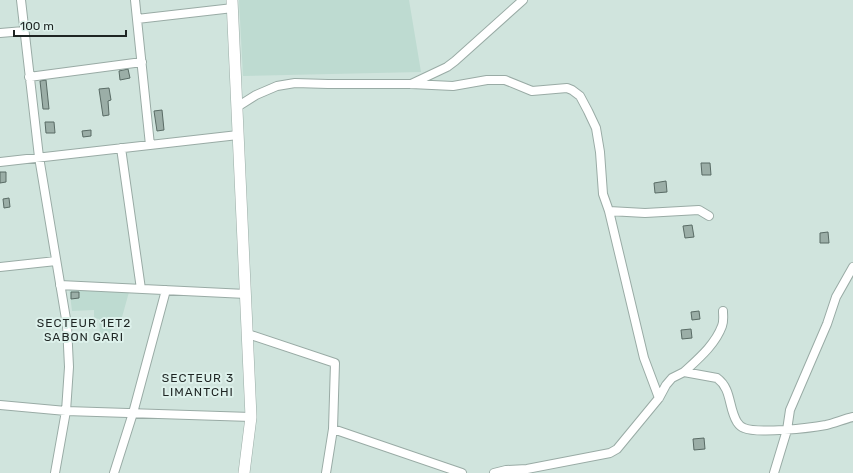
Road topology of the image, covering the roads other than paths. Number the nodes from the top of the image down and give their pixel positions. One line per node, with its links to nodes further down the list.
1 (20, 0): 6 (street)
2 (135, 0): 5 (street)
3 (523, 0): 10 (street)
4 (232, 4): 5 (street); 11 (street)
5 (137, 20): 8 (street)
6 (24, 31): 7 (street); 9 (street)
7 (0, 33)
8 (142, 62): 9 (street); 13 (street)
9 (29, 77): 15 (street)
10 (411, 84): 11 (street); 17 (street)
11 (237, 108): 12 (street)
12 (238, 135): 13 (street); 25 (street)
13 (150, 145): 14 (street)
14 (121, 148): 15 (street); 23 (street)
15 (39, 157): 16 (street); 19 (street)
16 (0, 162)
17 (609, 212): 18 (street); 29 (street)
18 (709, 216)
19 (56, 260): 20 (street); 22 (street)
20 (0, 267)
21 (853, 267): 36 (street)
22 (60, 285): 23 (street); 31 (street)
23 (141, 289): 24 (street)
24 (166, 290): 25 (street); 32 (street)
25 (246, 294): 27 (street)
26 (723, 311): 28 (street)
27 (248, 334): 33 (street); 35 (street)
28 (684, 372): 29 (street); 36 (street)
29 (659, 398): 37 (street)
30 (0, 405): 31 (street)
31 (66, 411): 32 (street); 38 (street)
32 (133, 414): 33 (street); 39 (street)
33 (251, 417): 40 (street)
34 (853, 417): 36 (street)
35 (333, 429): 41 (street); 42 (street)
36 (787, 430): 44 (street)
37 (530, 471): 43 (street)
38 (55, 473)
39 (114, 473)
40 (244, 473)
41 (326, 473)
42 (462, 473)
43 (494, 473)
44 (774, 473)

